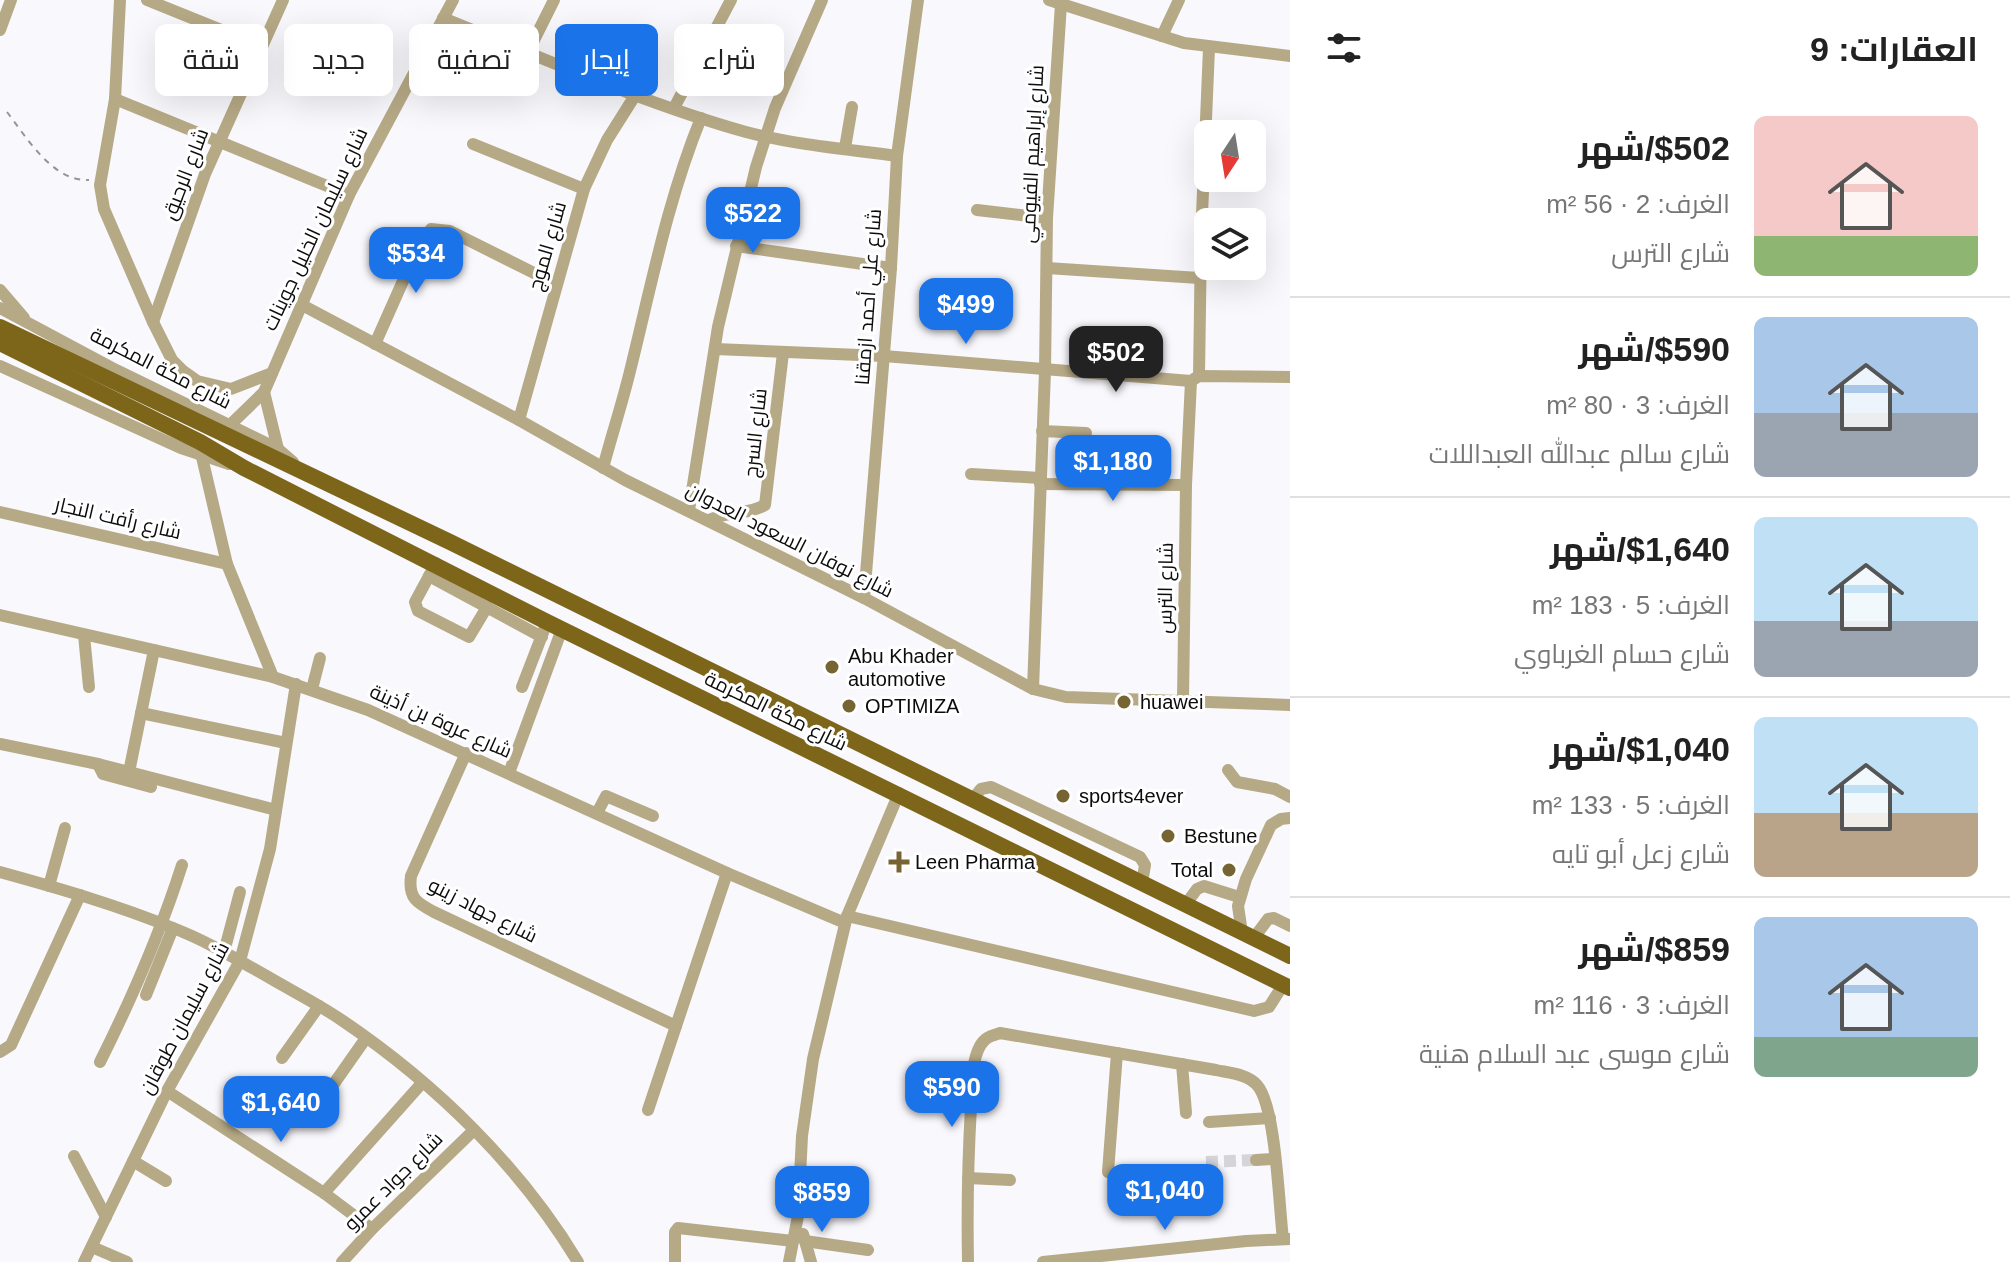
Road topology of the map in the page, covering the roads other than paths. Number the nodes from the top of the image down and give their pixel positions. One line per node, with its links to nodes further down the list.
1 (11, 0): 15 (street)
2 (120, 0): 24 (street)
3 (147, 0): 13 (street)
4 (283, 0): 17 (street, شارع الرحيق)
5 (453, 0): 12 (street, شارع سليمان الخليل جوينات)
6 (554, 0): 16 (street)
7 (731, 0): 26 (street)
8 (822, 0): 28 (street)
9 (918, 0): 32 (street, شارع علي أحمد ازمقنا)
10 (1179, 0): 18 (street)
11 (1055, 2): 18 (street); 37 (street, شارع إبراهيم الفيومي)
12 (443, 18): 14 (street); 34 (street, شارع سليمان الخليل جوينات)
13 (206, 24)
14 (458, 24)
15 (0, 30)
16 (539, 30)
17 (268, 31)
18 (1162, 36): 19 (street)
19 (1209, 48): 20 (street); 35 (street, شارع الترس)
20 (1290, 56)
21 (239, 96): 29 (street, شارع الرحيق)
22 (635, 96): 33 (street, شارع الموج)
23 (641, 96): 26 (street)
24 (115, 99): 29 (street); 47 (street)
25 (852, 107): 31 (street)
26 (674, 108): 27 (street)
27 (701, 118): 28 (street); 67 (street)
28 (765, 136): 31 (street); 38 (street)
29 (219, 141): 34 (street); 47 (street, شارع الرحيق)
30 (473, 144): 33 (street)
31 (845, 148): 32 (street)
32 (897, 156): 39 (street, شارع علي أحمد ازمقنا)
33 (584, 189): 43 (street, شارع الموج)
34 (349, 195): 45 (street, شارع سليمان الخليل جوينات)
35 (1202, 208)
36 (977, 210): 37 (street)
37 (1047, 218): 40 (street, شارع إبراهيم الفيومي)
38 (736, 246): 39 (street); 52 (street)
39 (891, 268): 54 (street, شارع علي أحمد ازمقنا)
40 (1047, 268): 41 (street); 56 (street, شارع إبراهيم الفيومي)
41 (1194, 278)
42 (1199, 280): 59 (street, شارع الترس)
43 (556, 284): 51 (street); 61 (street, شارع الموج)
44 (0, 290): 48 (street)
45 (302, 305): 51 (street, شارع نوفان السعود العدوان); 57 (street, شارع سليمان الخليل جوينات)
46 (0, 308): 48 (street, شارع مكة المكرمة)
47 (153, 322): 57 (street)
48 (29, 324): 62 (street, شارع مكة المكرمة)
49 (0, 327): 68 (main road, شارع مكة المكرمة)
50 (0, 343): 65 (main road, شارع مكة المكرمة)
51 (375, 344): 61 (street, شارع نوفان السعود العدوان)
52 (715, 349): 53 (street); 72 (street)
53 (783, 353): 54 (street); 74 (street, شارع السرج)
54 (884, 356): 56 (street); 77 (street, شارع علي أحمد ازمقنا)
55 (0, 366): 65 (street, شارع مكة المكرمة)
56 (1045, 371): 59 (street); 63 (street, شارع إبراهيم الفيومي)
57 (272, 373): 60 (street, شارع سليمان الخليل جوينات)
58 (1290, 377): 59 (street)
59 (1195, 378): 71 (street, شارع الترس)
60 (264, 392): 62 (street, شارع سليمان الخليل جوينات); 66 (street)
61 (519, 420): 67 (street, شارع نوفان السعود العدوان)
62 (230, 425): 66 (street, شارع مكة المكرمة)
63 (1042, 431): 64 (street); 70 (street, شارع إبراهيم الفيومي)
64 (1086, 433)
65 (201, 449): 75 (street); 76 (main road, شارع مكة المكرمة)
66 (278, 449): 68 (street, شارع مكة المكرمة)
67 (603, 468): 72 (street, شارع نوفان السعود العدوان)
68 (300, 471): 115 (main road, شارع مكة المكرمة)
69 (971, 474): 70 (street)
70 (1040, 481): 71 (street); 89 (street, شارع إبراهيم الفيومي)
71 (1186, 485): 90 (street, شارع الترس)
72 (689, 510): 74 (street, شارع نوفان السعود العدوان)
73 (0, 512): 75 (street, شارع رأفت النجار)
74 (709, 520): 77 (street, شارع نوفان السعود العدوان)
75 (227, 564): 84 (street)
76 (433, 570): 78 (street); 78 (street); 80 (main road, شارع مكة المكرمة)
77 (864, 598): 89 (street, شارع نوفان السعود العدوان)
78 (487, 607): 80 (street)
79 (0, 615): 81 (street, شارع عروة بن أذينة)
80 (550, 629): 87 (street); 99 (street); 101 (main road, شارع مكة المكرمة)
81 (84, 635): 82 (street, شارع عروة بن أذينة); 86 (street)
82 (154, 650): 84 (street, شارع عروة بن أذينة); 92 (street)
83 (320, 658): 88 (street)
84 (273, 677): 85 (street, شارع عروة بن أذينة)
85 (296, 684): 88 (street, شارع عروة بن أذينة); 93 (street, شارع سليمان طوقان)
86 (89, 687)
87 (522, 687)
88 (312, 689): 95 (street, شارع عروة بن أذينة)
89 (1033, 689): 90 (street, شارع نوفان السعود العدوان)
90 (1183, 701): 91 (street, شارع نوفان السعود العدوان)
91 (1290, 705)
92 (141, 713): 93 (street); 98 (street)
93 (286, 743): 103 (street, شارع سليمان طوقان)
94 (0, 744): 96 (street)
95 (466, 753): 99 (street, شارع عروة بن أذينة); 126 (street, شارع جهاد زينو)
96 (98, 764): 98 (street); 100 (street)
97 (1228, 770): 102 (street)
98 (129, 772): 100 (street)
99 (509, 773): 104 (street, شارع عروة بن أذينة)
100 (171, 784): 103 (street)
101 (899, 793): 116 (street); 123 (main road, شارع مكة المكرمة)
102 (1290, 797)
103 (276, 810): 122 (street, شارع سليمان طوقان)
104 (597, 813): 105 (street); 110 (street, شارع عروة بن أذينة)
105 (653, 816)
106 (1290, 818): 114 (street)
107 (65, 828): 111 (street)
108 (182, 865): 117 (street)
109 (0, 872): 111 (street)
110 (727, 873): 116 (street, شارع عروة بن أذينة); 126 (street)
111 (49, 886): 113 (street)
112 (240, 892): 120 (street)
113 (75, 894): 117 (street); 128 (street)
114 (1239, 897): 115 (street); 119 (street)
115 (1185, 905): 119 (main road, شارع مكة المكرمة)
116 (846, 920): 123 (street, شارع عروة بن أذينة); 153 (street)
117 (168, 926): 120 (street); 124 (street); 131 (street)
118 (1290, 926): 119 (street)
119 (1248, 936): 121 (main road, شارع مكة المكرمة)
120 (224, 952): 122 (street)
121 (1290, 956)
122 (240, 961): 125 (street); 135 (street, شارع سليمان طوقان)
123 (1286, 986)
124 (146, 995)
125 (319, 1006): 127 (street); 130 (street)
126 (676, 1026): 136 (street)
127 (366, 1038): 133 (street); 134 (street)
128 (0, 1052)
129 (1117, 1053): 132 (street); 145 (street); 146 (street)
130 (282, 1058)
131 (100, 1062)
132 (1182, 1064): 137 (street); 138 (street)
133 (422, 1083): 140 (street); 149 (street)
134 (333, 1085)
135 (167, 1091): 144 (street, شارع سليمان طوقان); 149 (street)
136 (648, 1110)
137 (1186, 1113)
138 (1270, 1118): 139 (street); 142 (street)
139 (1209, 1122)
140 (474, 1130): 151 (street, شارع جواد عمرو); 160 (street)
141 (74, 1156): 150 (street)
142 (1274, 1159): 143 (street); 152 (street)
143 (1256, 1160)
144 (133, 1161): 148 (street); 150 (street, شارع سليمان طوقان)
145 (1108, 1172)
146 (968, 1178): 147 (street); 164 (street)
147 (1010, 1180)
148 (166, 1181)
149 (324, 1193): 151 (street)
150 (106, 1217): 155 (street, شارع سليمان طوقان)
151 (372, 1229): 159 (street, شارع جواد عمرو)
152 (1286, 1239): 154 (street)
153 (799, 1241): 156 (street); 161 (street); 162 (street); 163 (street)
154 (1203, 1246): 165 (street); 166 (street)
155 (92, 1247): 157 (street, شارع سليمان طوقان); 158 (street)
156 (868, 1250)
157 (84, 1262)
158 (127, 1262)
159 (342, 1262)
160 (578, 1262)
161 (675, 1262)
162 (789, 1262)
163 (811, 1262)
164 (968, 1262)
165 (1043, 1262)
166 (1205, 1262)

